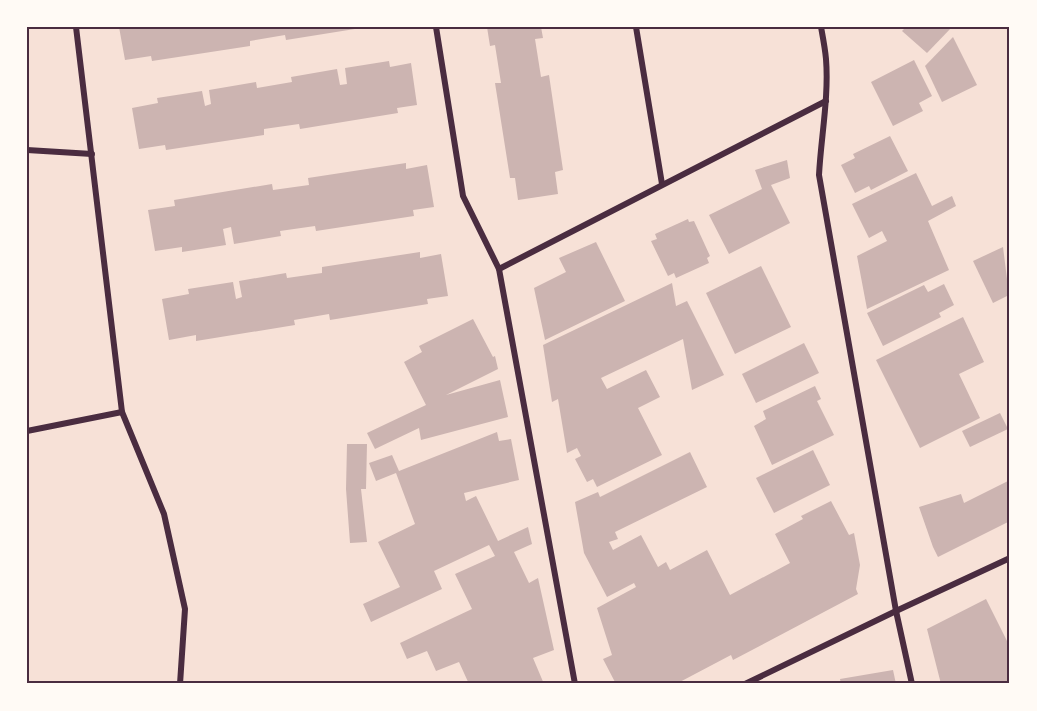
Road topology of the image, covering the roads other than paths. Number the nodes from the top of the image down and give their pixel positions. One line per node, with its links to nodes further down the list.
1 (76, 27): 7 (street)
2 (436, 27): 9 (street)
3 (636, 27): 8 (street)
4 (821, 27): 5 (street)
5 (826, 101): 8 (street); 13 (street)
6 (27, 150): 7 (street)
7 (92, 154): 10 (street)
8 (662, 184): 9 (street)
9 (499, 269): 15 (street)
10 (122, 412): 11 (street); 14 (street)
11 (27, 431)
12 (1010, 558): 13 (street)
13 (896, 611): 16 (street); 17 (street)
14 (180, 684)
15 (575, 684)
16 (745, 684)
17 (912, 684)

